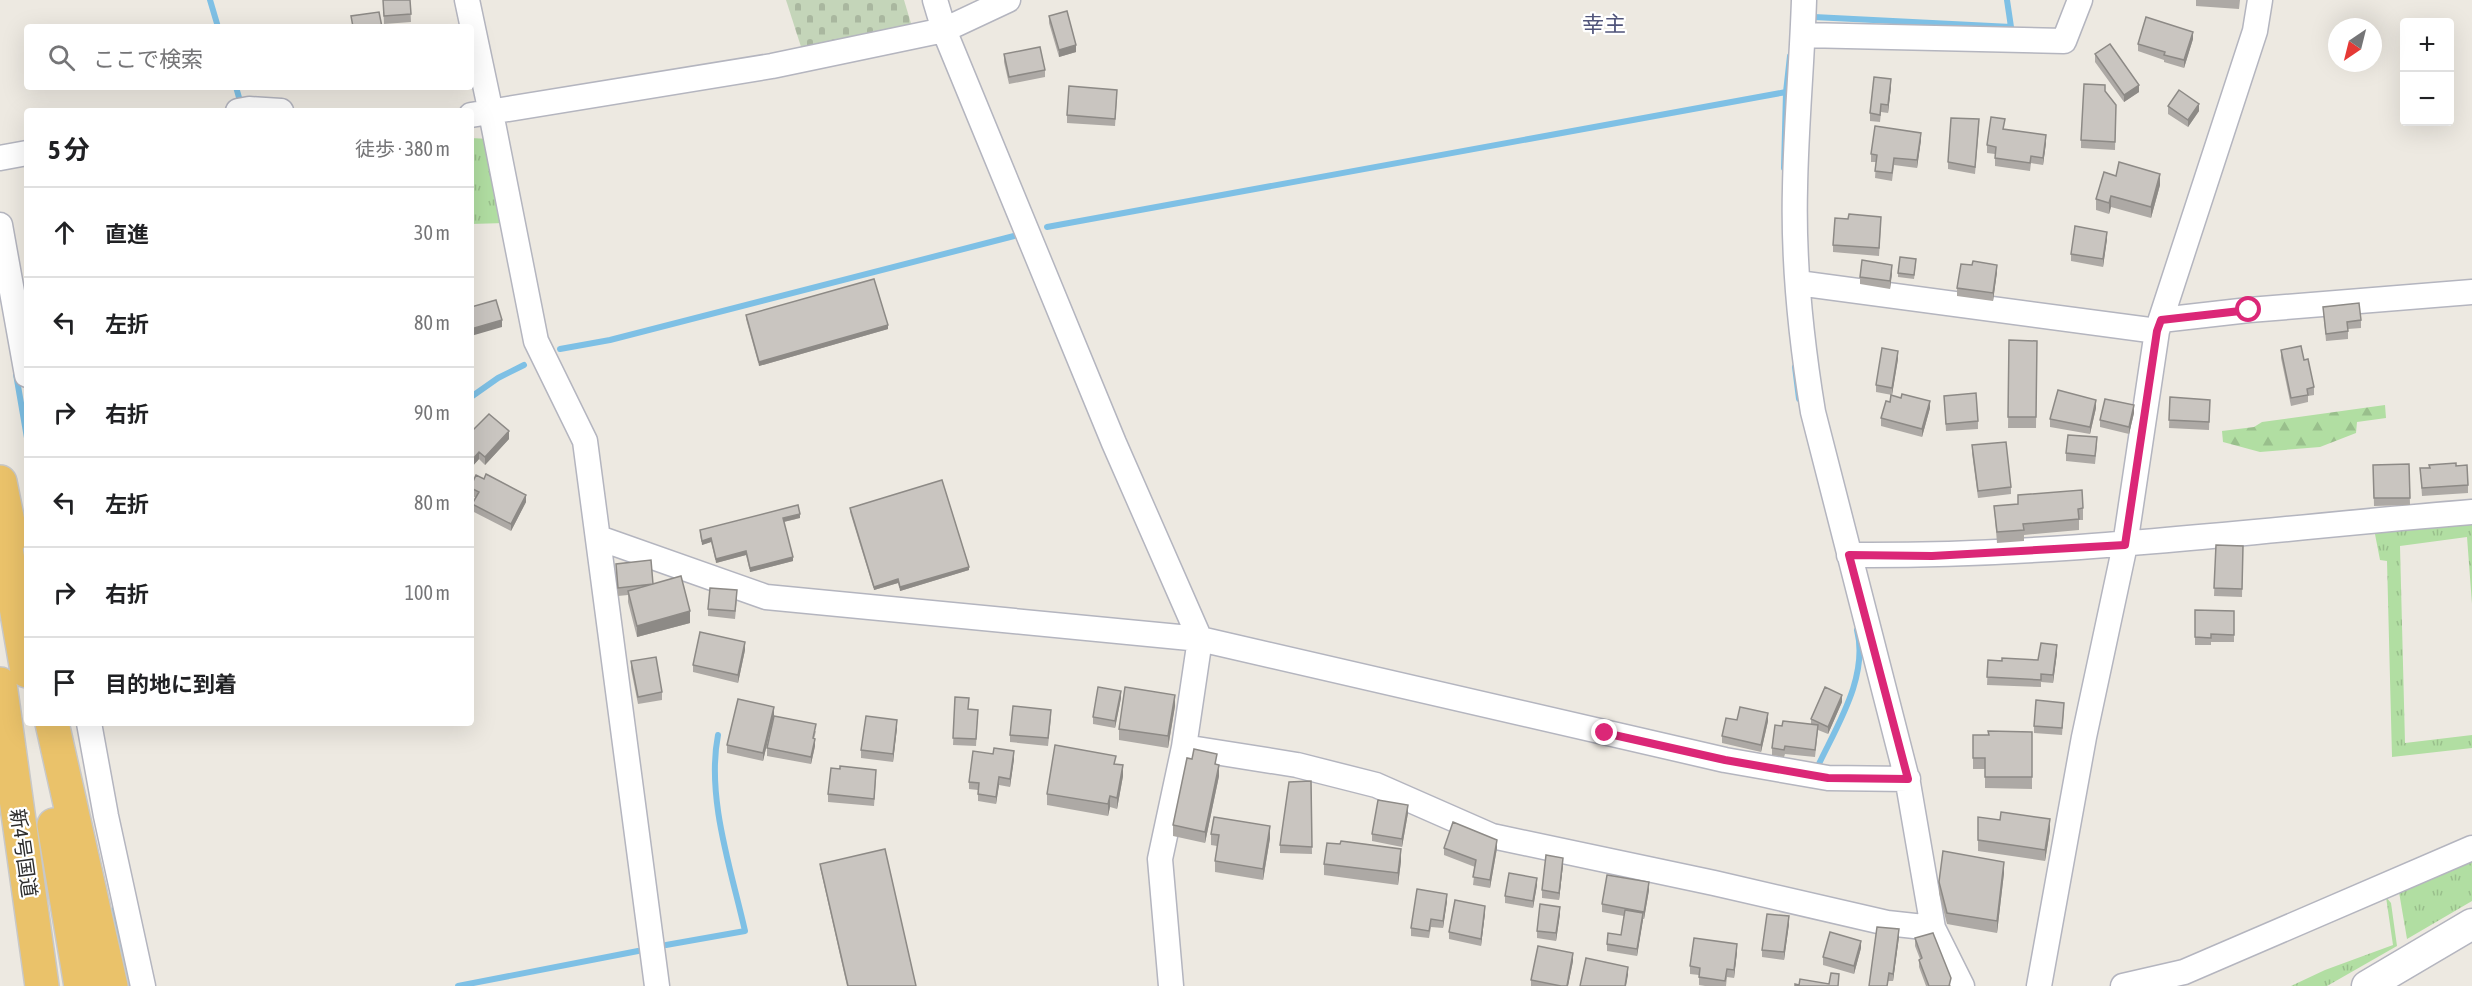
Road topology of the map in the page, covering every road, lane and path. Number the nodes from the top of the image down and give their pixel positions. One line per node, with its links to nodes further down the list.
1 (466, 0): 7 (street)
2 (935, 0): 8 (street)
3 (1008, 0): 8 (street)
4 (1804, 0): 9 (street)
5 (2080, 0): 9 (street)
6 (2260, 0): 17 (street)
7 (469, 24)
8 (944, 30): 11 (street); 26 (street)
9 (1803, 35): 15 (street)
10 (474, 61): 11 (street)
11 (481, 114): 22 (street)
12 (24, 154): 13 (street)
13 (0, 158)
14 (0, 225): 18 (street)
15 (1798, 283): 17 (street); 24 (street)
16 (2472, 292): 17 (street)
17 (2159, 326): 23 (street)
18 (24, 358)
19 (0, 482): 25 (highway)
20 (2472, 512): 23 (street)
21 (0, 514): 27 (highway)
22 (599, 538): 26 (street); 41 (street)
23 (2125, 545): 24 (street); 44 (street)
24 (1849, 555): 33 (street)
25 (24, 595)
26 (1200, 639): 32 (street); 33 (street)
27 (24, 654)
28 (0, 684): 37 (highway, 新4号国道)
29 (37, 726): 38 (highway, 新4号国道)
30 (53, 726): 39 (highway)
31 (90, 726): 40 (street)
32 (1184, 747): 36 (street); 42 (street)
33 (1908, 779): 36 (street)
34 (2472, 848): 45 (street)
35 (2472, 924): 46 (street)
36 (1933, 928): 43 (street)
37 (42, 986)
38 (81, 986)
39 (111, 986)
40 (143, 986)
41 (657, 986)
42 (1171, 986)
43 (1962, 986)
44 (2039, 986)
45 (2123, 986)
46 (2367, 986)

